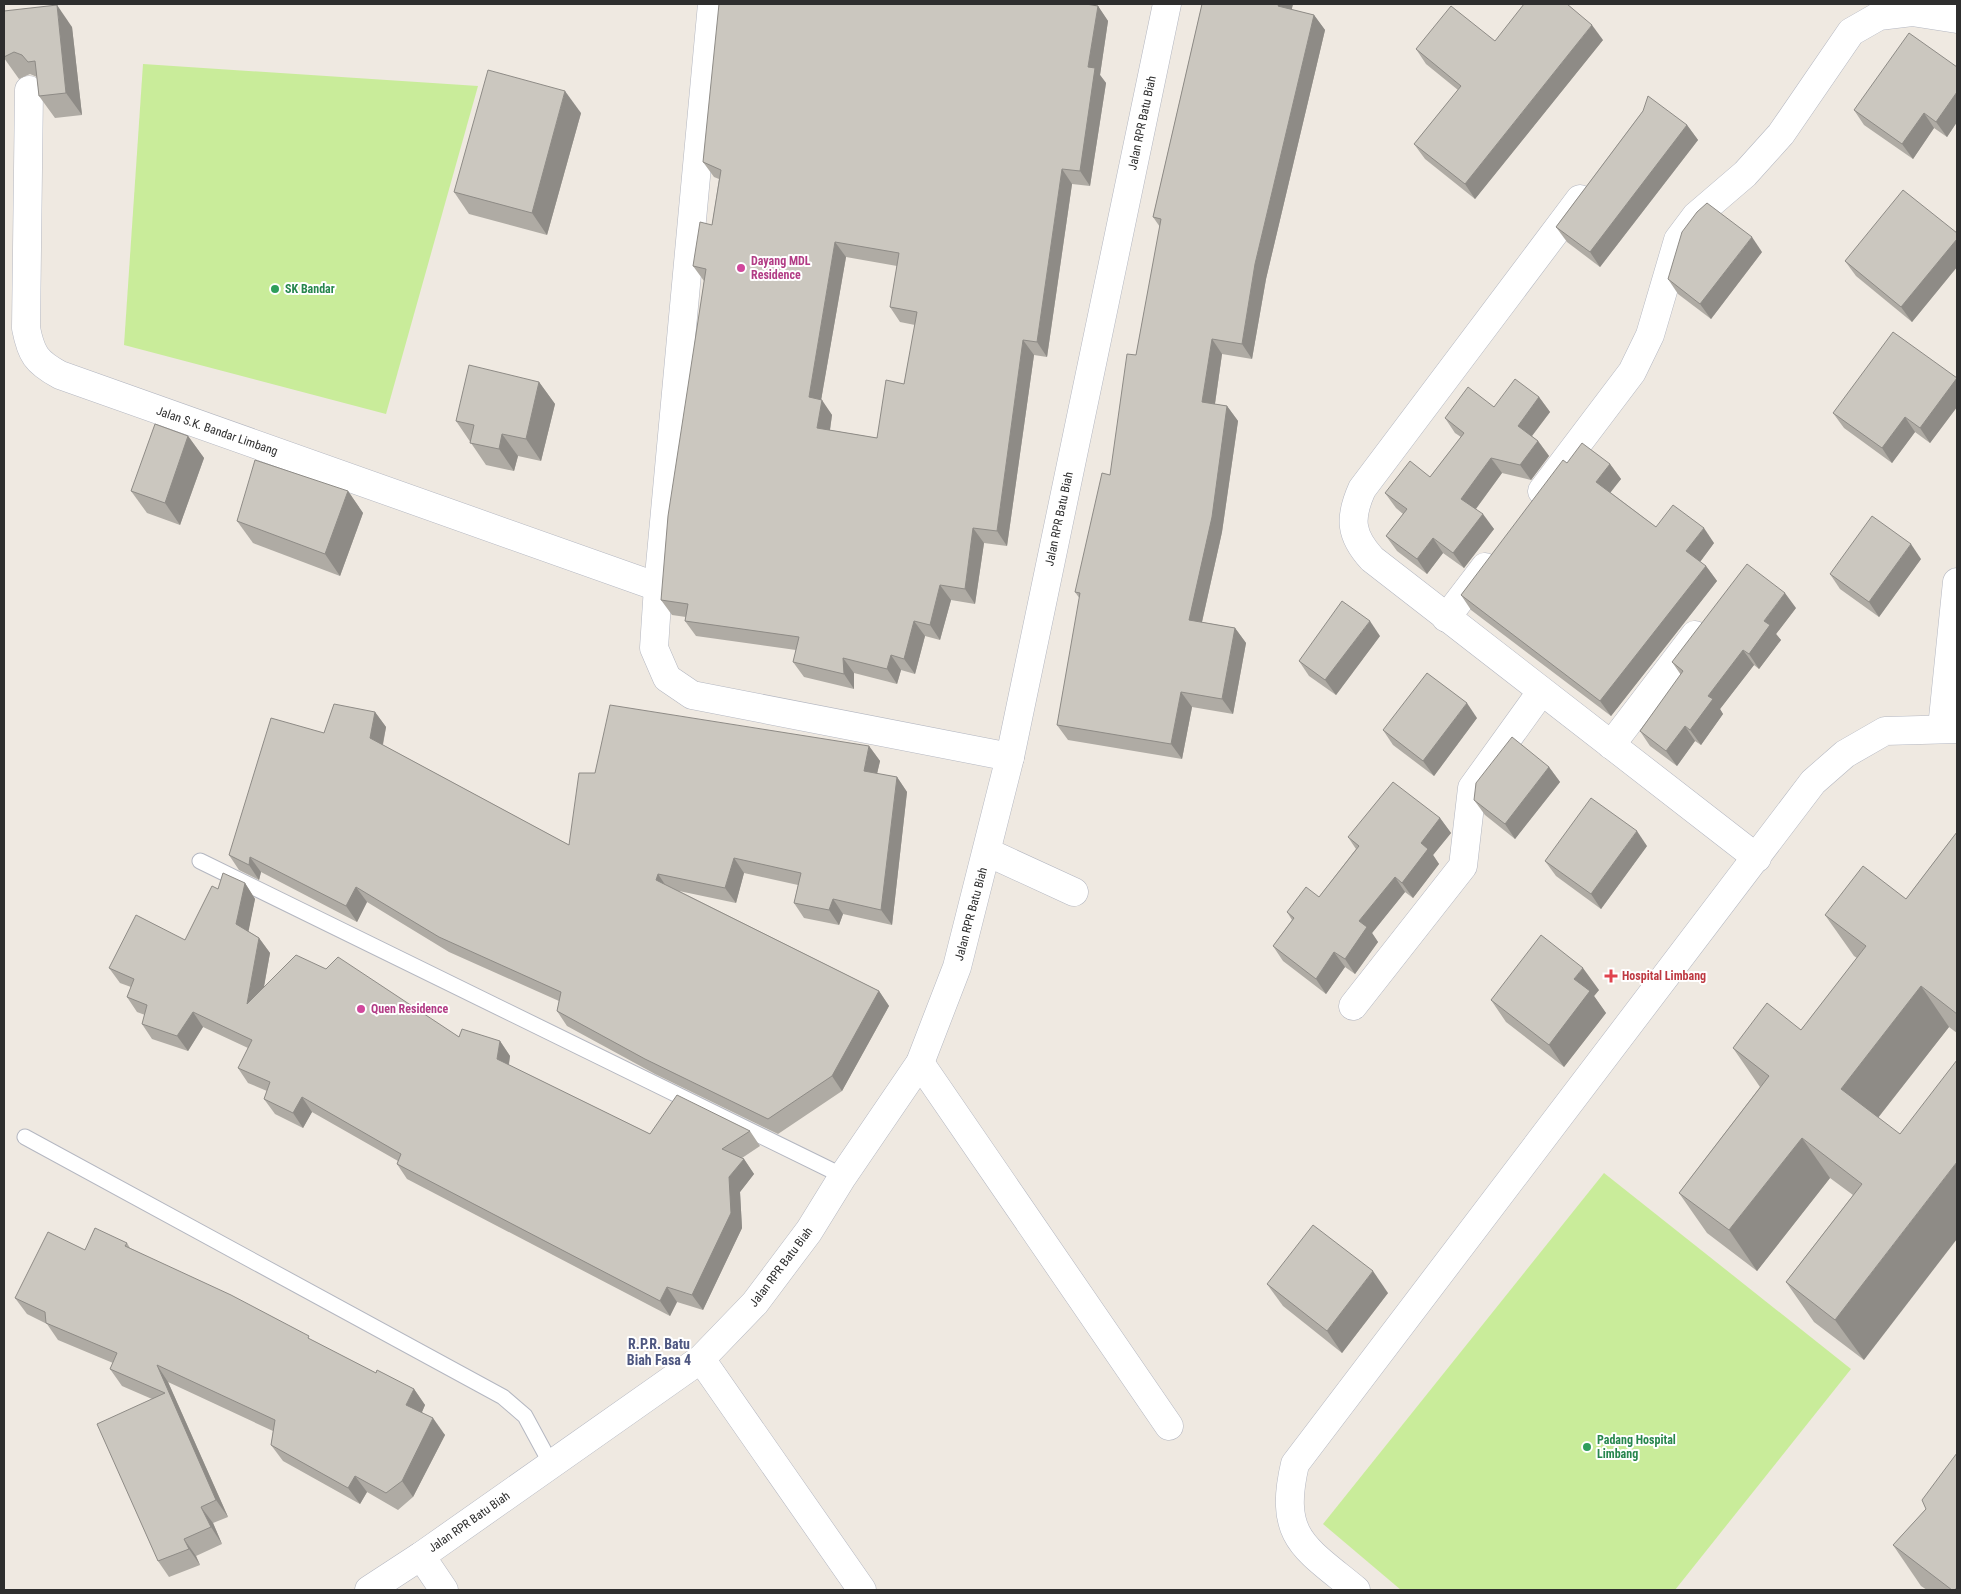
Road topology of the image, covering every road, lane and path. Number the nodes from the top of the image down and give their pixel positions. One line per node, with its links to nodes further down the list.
1 (712, 4): 9 (street)
2 (1167, 4): 15 (street, Jalan RPR Batu Biah)
3 (1957, 19): 6 (street)
4 (29, 90): 9 (street, Jalan S.K. Bandar Limbang)
5 (1593, 180): 11 (street)
6 (1524, 515)
7 (1500, 546): 11 (street)
8 (1957, 582): 13 (street)
9 (658, 587): 15 (street)
10 (1712, 613): 14 (street)
11 (1446, 618): 12 (street)
12 (1541, 692): 14 (street); 20 (street)
13 (1950, 728): 17 (street)
14 (1612, 745): 17 (street)
15 (1010, 757): 16 (street, Jalan RPR Batu Biah)
16 (987, 852): 19 (street); 21 (street, Jalan RPR Batu Biah)
17 (1758, 858): 31 (street)
18 (200, 860): 23 (lane)
19 (1074, 892)
20 (1353, 1006)
21 (920, 1063): 23 (street, Jalan RPR Batu Biah); 25 (street)
22 (25, 1137): 26 (lane)
23 (842, 1176): 24 (street, Jalan RPR Batu Biah)
24 (701, 1359): 26 (street, Jalan RPR Batu Biah); 30 (street)
25 (1169, 1426)
26 (551, 1464): 27 (street, Jalan RPR Batu Biah)
27 (421, 1556): 28 (street, Jalan RPR Batu Biah); 29 (street)
28 (369, 1590)
29 (444, 1590)
30 (862, 1590)
31 (1356, 1590)

